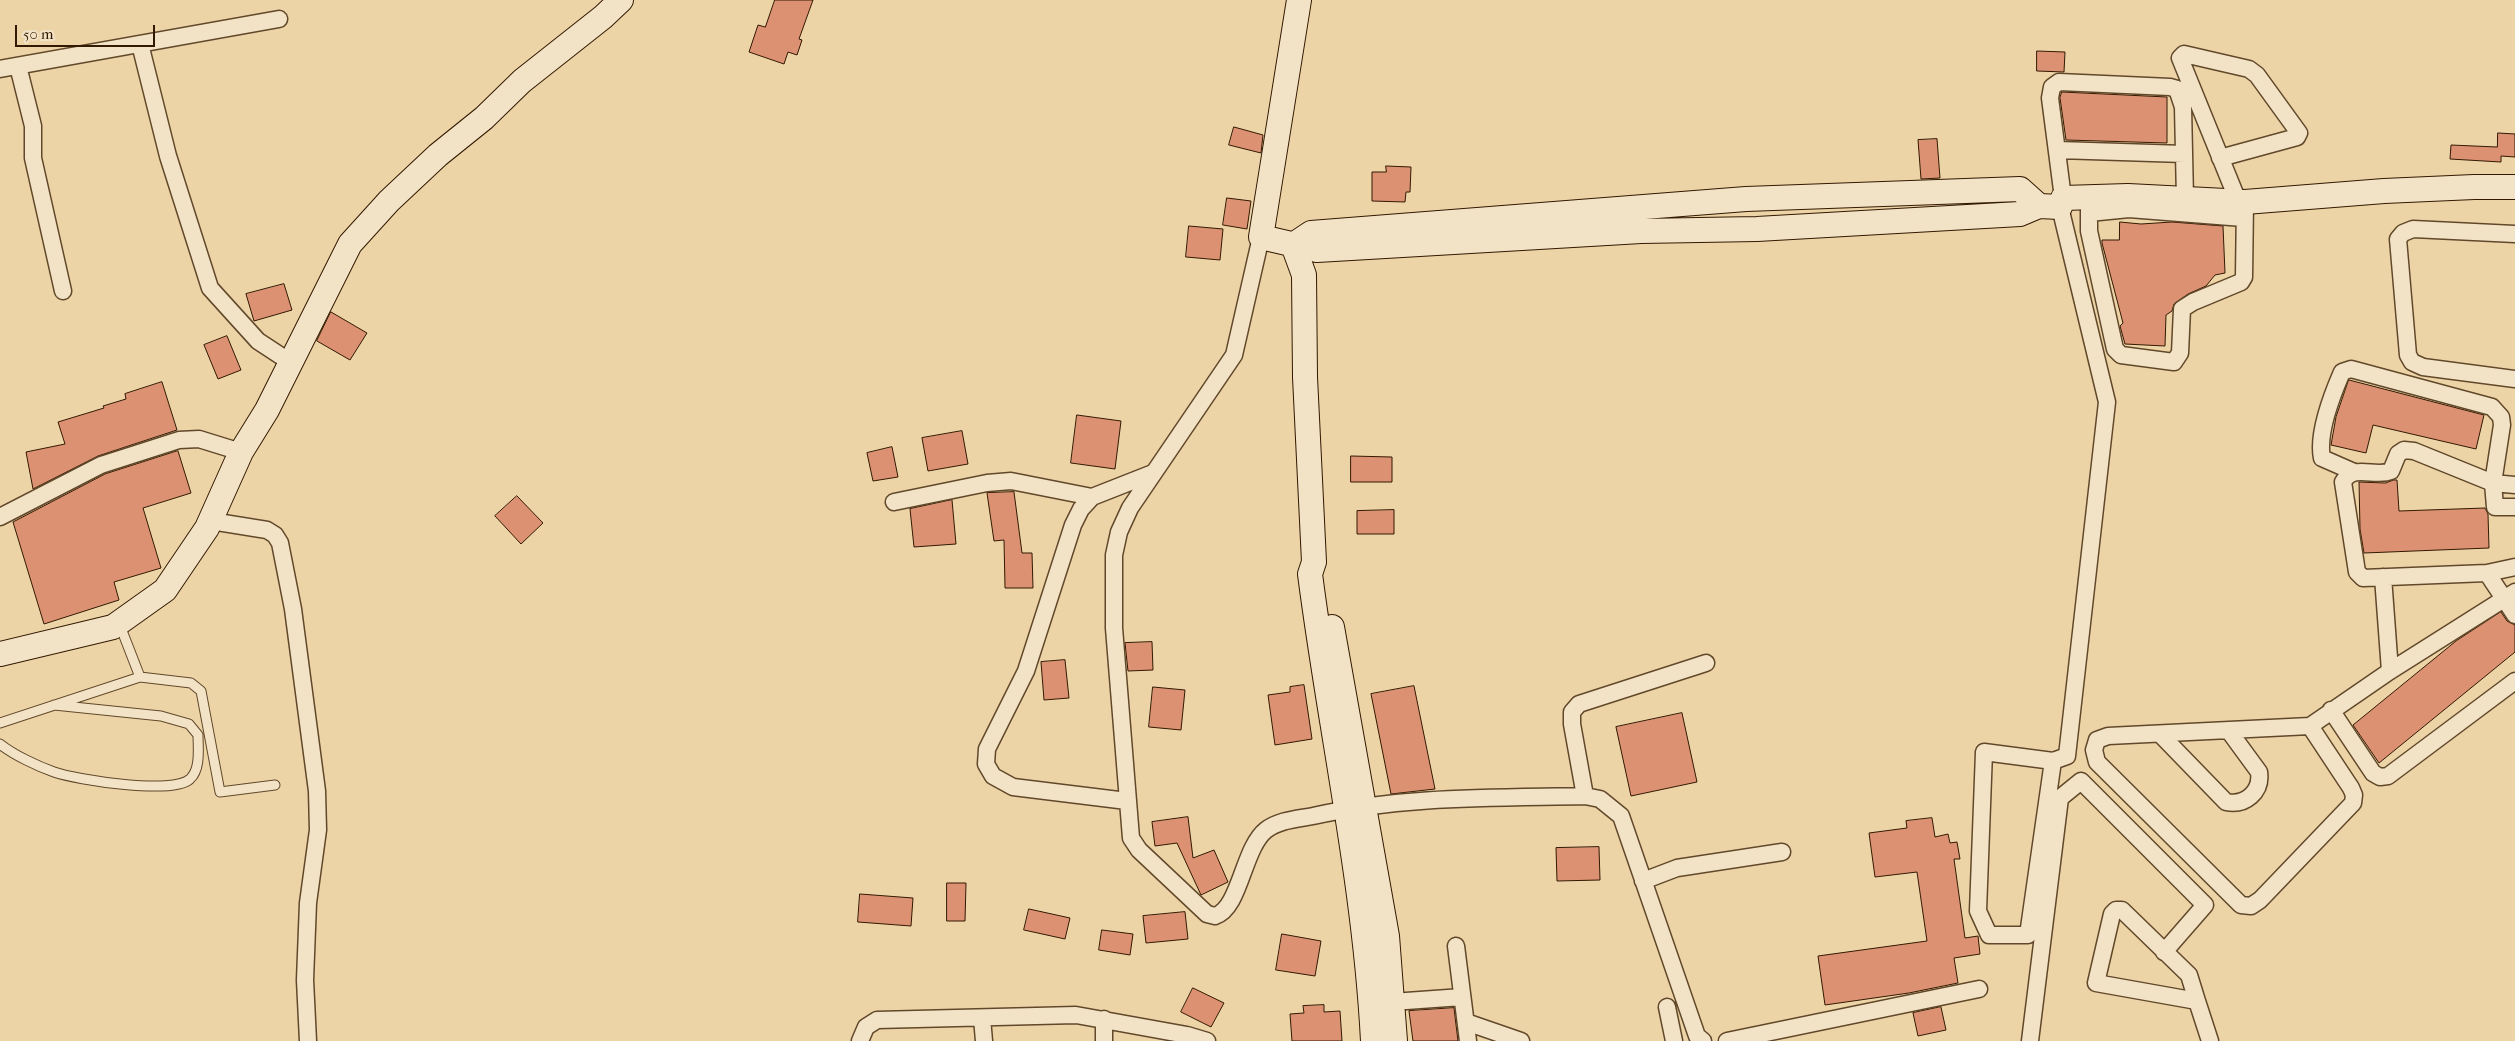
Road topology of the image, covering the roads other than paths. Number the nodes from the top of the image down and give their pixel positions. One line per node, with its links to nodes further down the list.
1 (621, 0): 19 (street)
2 (1298, 0): 16 (street)
3 (278, 19): 4 (street)
4 (140, 44): 5 (street); 19 (street)
5 (18, 66): 6 (street); 18 (street)
6 (0, 69)
7 (2058, 150): 8 (street); 8 (street); 12 (street)
8 (2184, 154): 11 (street)
9 (2220, 158): 9 (street); 14 (street)
10 (2515, 188): 14 (street)
11 (2184, 199): 13 (street); 14 (street)
12 (2054, 203): 13 (street); 17 (street); 49 (street)
13 (2089, 205): 14 (street); 14 (street)
14 (2242, 207)
15 (2515, 234): 20 (street)
16 (1261, 237): 17 (street); 23 (street)
17 (1293, 245): 53 (street)
18 (64, 291)
19 (290, 362): 21 (street)
20 (2515, 379)
21 (241, 452): 29 (street); 30 (street)
22 (2354, 472): 24 (street); 24 (street); 33 (street)
23 (1153, 473): 26 (street); 52 (street)
24 (2493, 483): 25 (street); 28 (street)
25 (2515, 485)
26 (1092, 497): 27 (street); 52 (street)
27 (894, 502)
28 (2515, 507)
29 (0, 517)
30 (211, 521): 36 (street); 67 (street)
31 (2515, 567): 32 (street)
32 (2487, 574): 33 (street); 34 (street)
33 (2383, 578): 39 (street)
34 (2510, 595): 35 (street); 39 (street)
35 (2515, 615)
36 (119, 623): 37 (street); 40 (lane)
37 (0, 654)
38 (1706, 663): 51 (street)
39 (2390, 671): 43 (street)
40 (140, 677): 42 (lane); 50 (lane)
41 (2515, 681): 43 (street)
42 (54, 705): 44 (lane); 48 (lane)
43 (2331, 710): 45 (street)
44 (0, 723)
45 (2310, 726): 46 (street); 47 (street)
46 (2229, 731): 47 (street); 47 (street)
47 (2160, 734)
48 (0, 744)
49 (2053, 761): 49 (street)
50 (275, 785)
51 (1586, 796): 53 (street); 55 (street)
52 (1127, 801): 53 (street)
53 (1355, 808): 56 (street)
54 (1782, 852): 55 (street)
55 (1643, 881): 77 (street)
56 (1376, 937): 62 (street); 72 (street)
57 (1456, 946): 60 (street)
58 (2164, 952): 61 (street); 61 (street); 79 (street)
59 (1979, 989): 78 (street)
60 (1462, 997): 62 (street); 66 (street)
61 (2197, 1001): 80 (street)
62 (1392, 1002): 73 (street)
63 (1666, 1007): 76 (street)
64 (982, 1018): 65 (street); 68 (street); 69 (street)
65 (1104, 1019): 70 (street); 71 (street)
66 (1466, 1022): 74 (street); 75 (street)
67 (308, 1041)
68 (860, 1041)
69 (984, 1041)
70 (1104, 1041)
71 (1207, 1041)
72 (1374, 1041)
73 (1394, 1041)
74 (1468, 1041)
75 (1521, 1041)
76 (1674, 1041)
77 (1703, 1041)
78 (1727, 1041)
79 (2030, 1041)
80 (2210, 1041)

